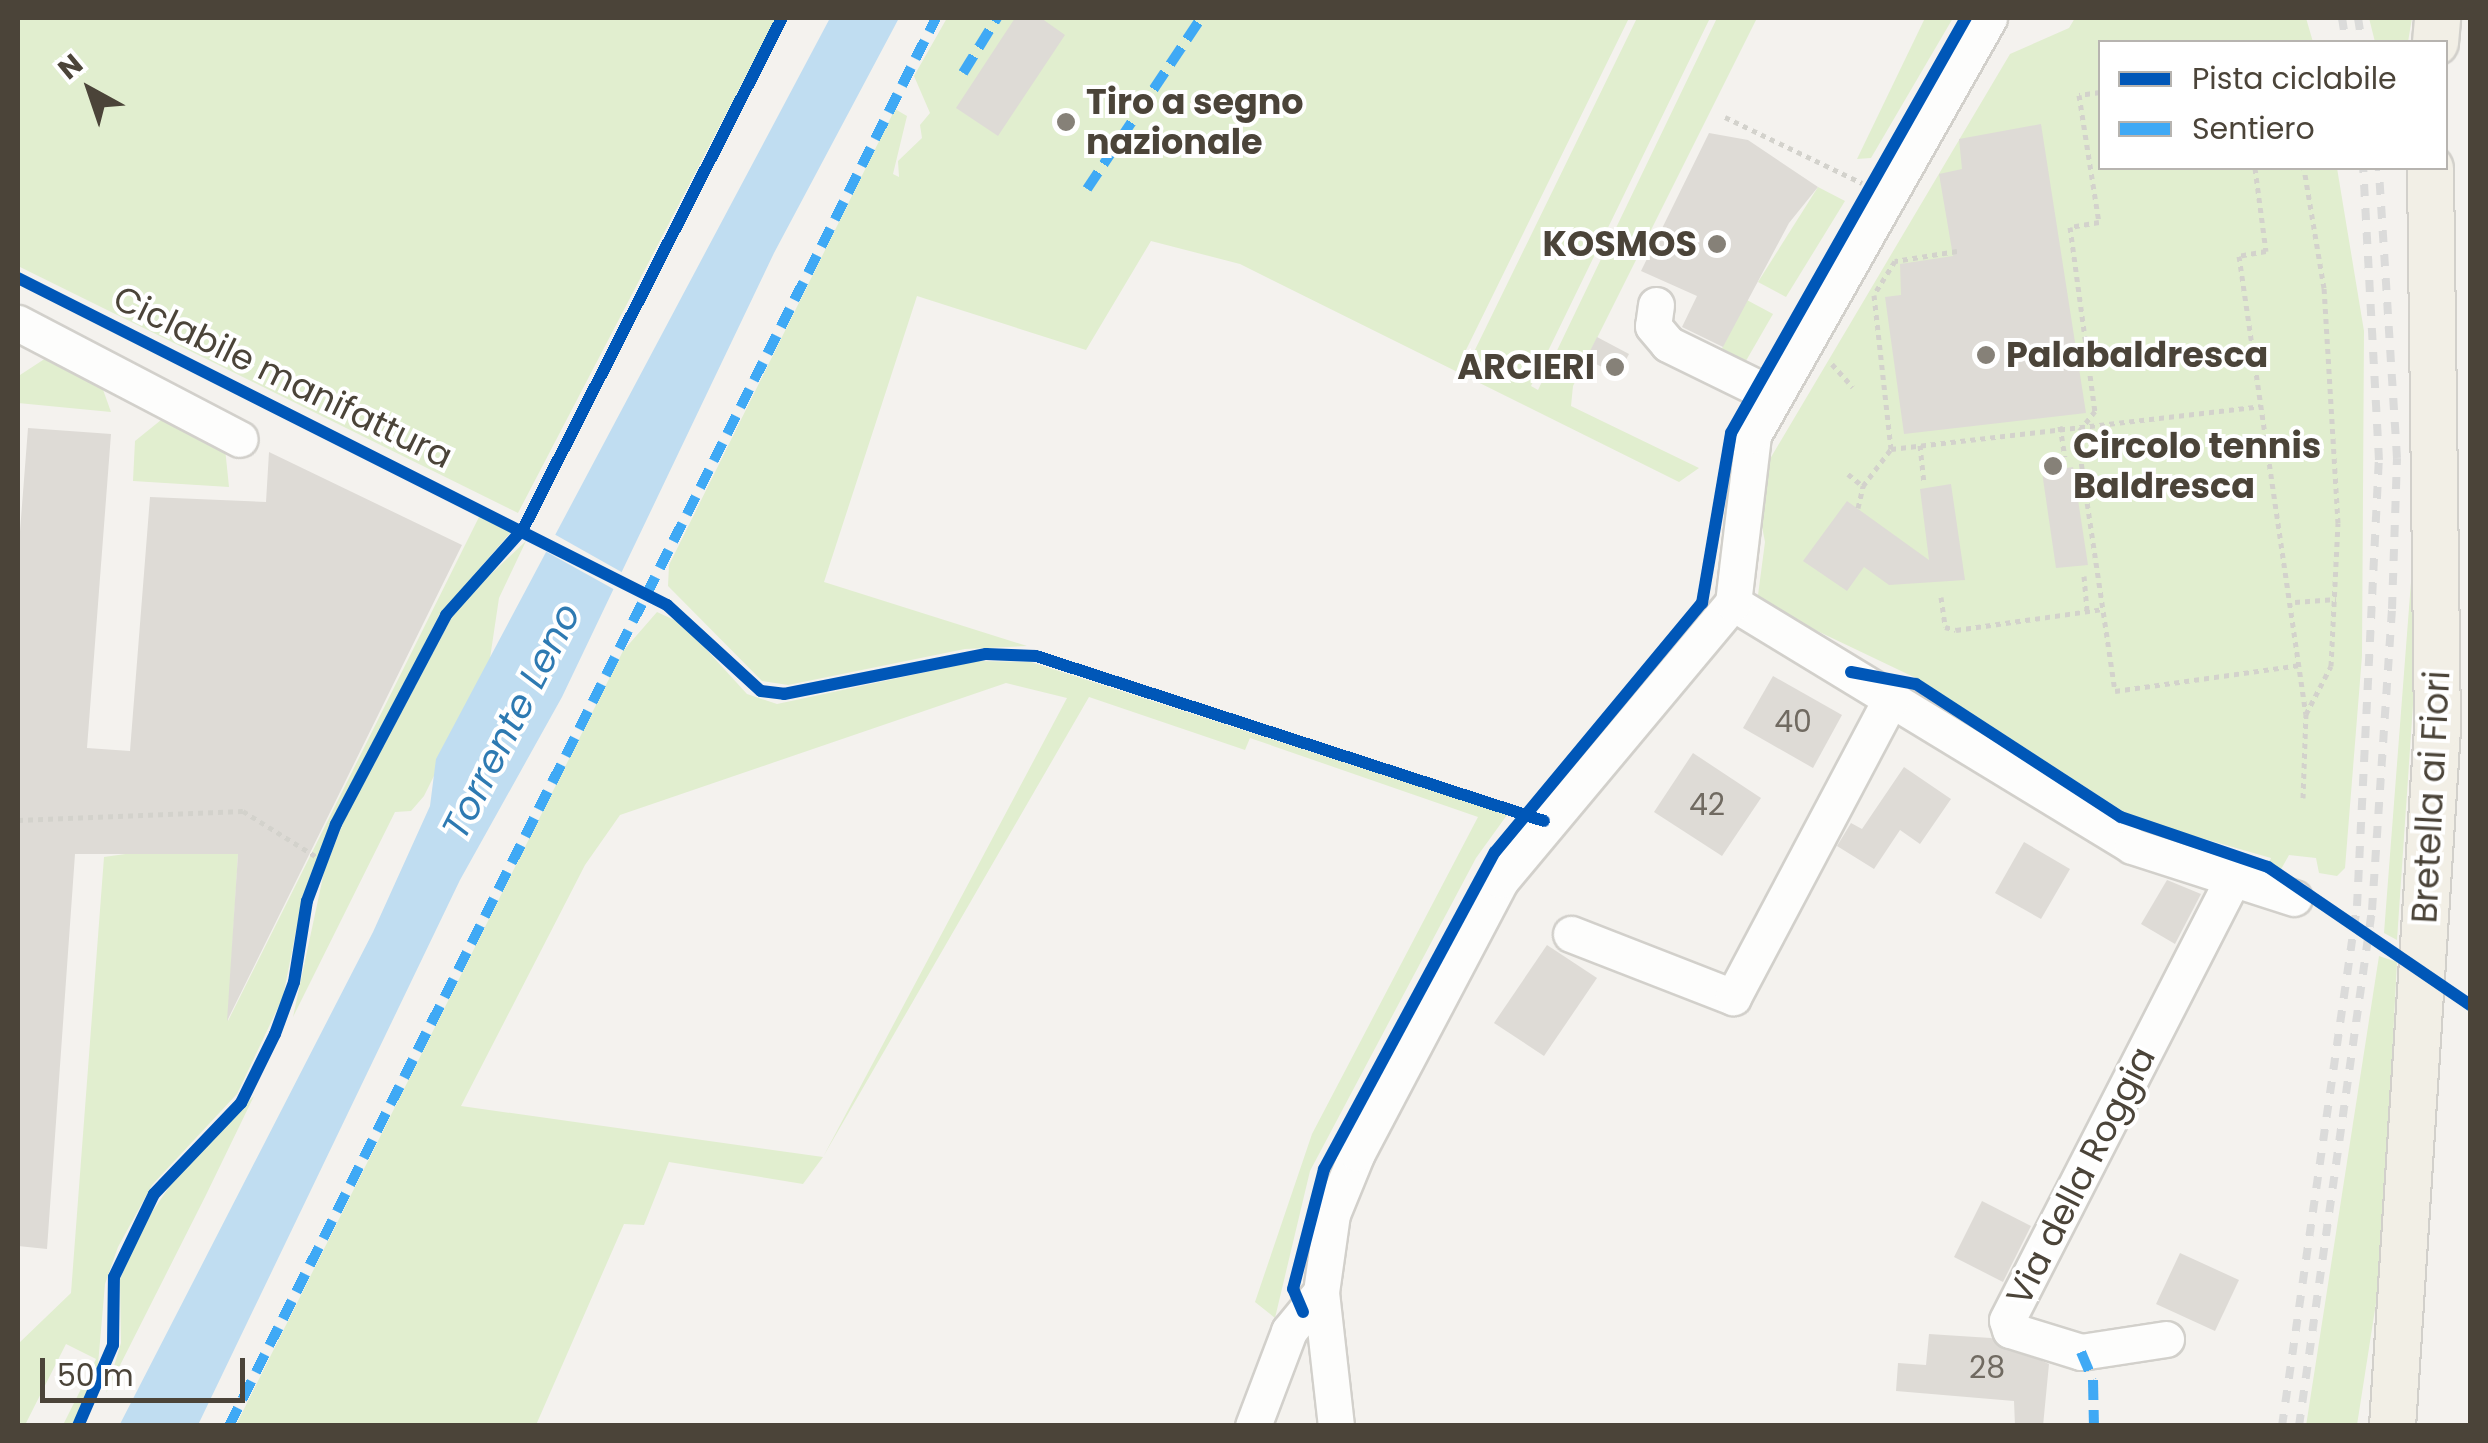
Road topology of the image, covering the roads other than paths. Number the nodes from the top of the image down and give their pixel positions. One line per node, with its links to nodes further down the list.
1 (1988, 18): 5 (street)
2 (2430, 170): 16 (main road, Bretella ai Fiori)
3 (1656, 306): 5 (street)
4 (18, 323): 6 (street)
5 (1772, 394): 7 (street)
6 (240, 439)
7 (1733, 603): 8 (street); 12 (street)
8 (1892, 697): 9 (street); 11 (street)
9 (2232, 880): 10 (street); 13 (street, Via della Roggia)
10 (2294, 898)
11 (1570, 934)
12 (1321, 1292): 14 (street); 15 (street)
13 (2166, 1339)
14 (1253, 1426)
15 (1336, 1426)
16 (2392, 1426)

